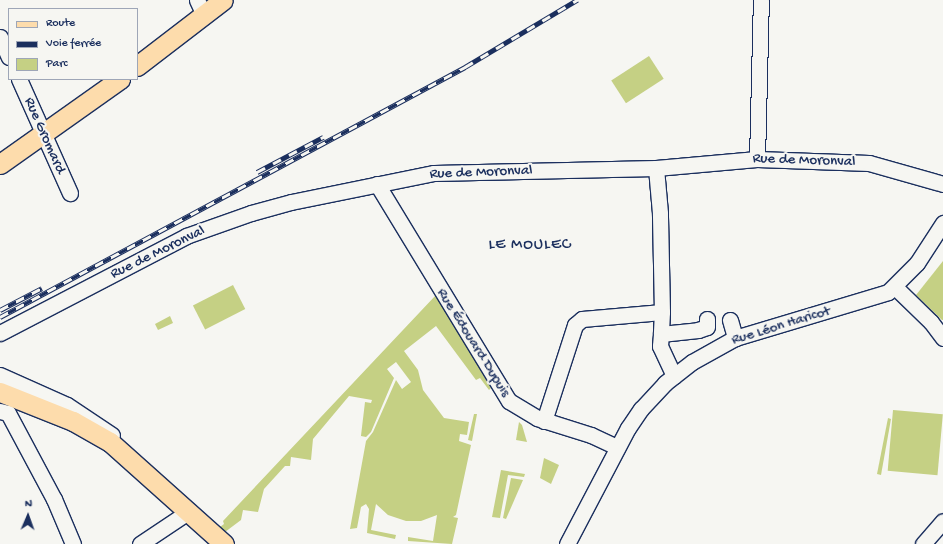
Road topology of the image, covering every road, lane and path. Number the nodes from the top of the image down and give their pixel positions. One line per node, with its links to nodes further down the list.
1 (223, 0): 3 (main road)
2 (761, 0): 10 (street)
3 (200, 7): 6 (main road)
4 (0, 37): 5 (street)
5 (8, 55)
6 (138, 65)
7 (19, 80): 9 (street, Rue Gromard)
8 (119, 80): 9 (main road)
9 (43, 134): 11 (main road); 15 (street, Rue Gromard)
10 (757, 159): 12 (street, Rue de Moronval); 14 (street, Rue de Moronval)
11 (0, 164)
12 (656, 168): 13 (street, Rue de Moronval); 18 (street)
13 (376, 184): 21 (street, Rue de Moronval); 28 (street, Rue Édouard Dupuis)
14 (943, 184)
15 (70, 193)
16 (943, 223): 17 (street, Rue Léon Haricot)
17 (895, 287): 23 (street, Rue Léon Haricot); 24 (street)
18 (662, 312): 22 (street); 28 (street)
19 (707, 319): 22 (street)
20 (730, 320): 23 (street)
21 (0, 333)
22 (661, 334): 26 (street)
23 (735, 338): 26 (street, Rue Léon Haricot)
24 (943, 338)
25 (0, 376): 30 (street)
26 (674, 376): 29 (street, Rue Léon Haricot)
27 (5, 403): 30 (main road); 33 (street)
28 (544, 422): 29 (street, Rue Édouard Dupuis)
29 (617, 447): 36 (street, Rue Léon Haricot)
30 (141, 468): 31 (main road)
31 (188, 512): 34 (street); 35 (main road)
32 (943, 521): 37 (street)
33 (73, 544)
34 (140, 544)
35 (224, 544)
36 (567, 544)
37 (923, 544)

